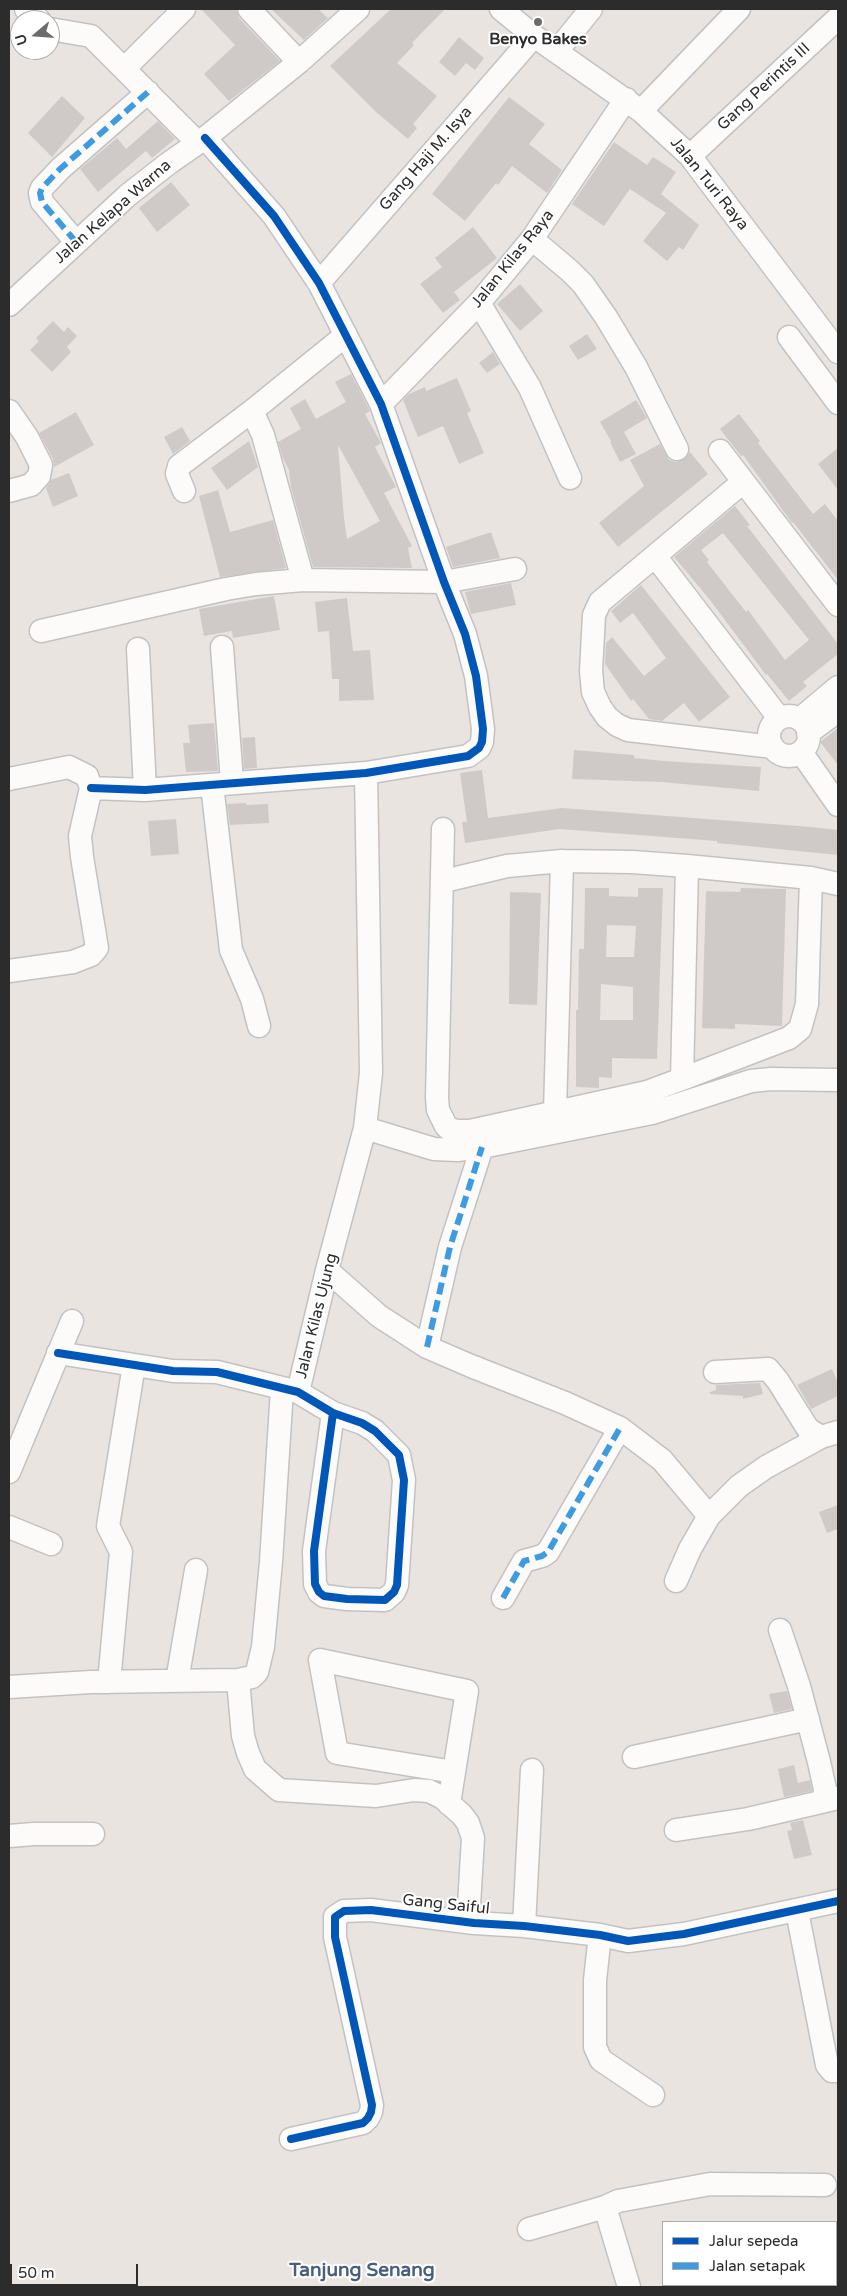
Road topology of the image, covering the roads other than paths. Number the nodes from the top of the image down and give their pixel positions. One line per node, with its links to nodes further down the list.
1 (184, 9): 12 (street)
2 (249, 9): 11 (street)
3 (358, 9): 11 (street, Jalan Kelapa Warna)
4 (501, 9): 9 (street, Jalan Turi Raya)
5 (591, 9): 10 (street)
6 (739, 9): 14 (street, Jalan Kilas Raya)
7 (838, 18): 16 (street, Gang Perintis III)
8 (60, 31): 12 (street)
9 (534, 36): 10 (street, Jalan Turi Raya); 19 (street, Gang Haji M. Isya)
10 (557, 52): 14 (street, Jalan Turi Raya)
11 (299, 62): 15 (street, Jalan Kelapa Warna)
12 (124, 69): 13 (street)
13 (148, 92): 15 (street); 18 (street)
14 (634, 105): 16 (street, Jalan Turi Raya); 17 (street, Jalan Kilas Raya)
15 (202, 141): 18 (street, Jalan Kelapa Warna); 19 (street)
16 (690, 156): 24 (street, Jalan Turi Raya)
17 (532, 239): 20 (street, Jalan Kilas Raya); 29 (street)
18 (76, 242): 21 (street, Jalan Kelapa Warna)
19 (318, 282): 22 (street)
20 (479, 303): 26 (street, Jalan Kilas Raya); 31 (street)
21 (9, 304)
22 (346, 335): 26 (street); 28 (street)
23 (789, 337): 25 (street)
24 (838, 352)
25 (838, 403)
26 (381, 404): 38 (street)
27 (9, 411): 33 (street)
28 (252, 411): 34 (street); 37 (street)
29 (677, 449)
30 (720, 451): 32 (street)
31 (570, 478)
32 (743, 482): 35 (street); 39 (street)
33 (9, 491)
34 (184, 491)
35 (655, 556): 45 (street); 46 (street)
36 (515, 569): 38 (street)
37 (303, 580): 38 (street); 40 (street)
38 (444, 582): 47 (street)
39 (838, 605)
40 (41, 631)
41 (222, 647): 49 (street)
42 (138, 650): 51 (street)
43 (838, 688): 45 (street)
44 (838, 711): 45 (street)
45 (797, 730): 46 (street); 46 (street); 52 (street)
46 (773, 748)
47 (366, 773): 49 (street); 64 (street, Jalan Kilas Ujung)
48 (9, 779): 50 (street)
49 (222, 784): 51 (street); 60 (street)
50 (91, 788): 51 (street); 59 (street)
51 (145, 790)
52 (838, 806)
53 (444, 829): 57 (street)
54 (562, 861): 55 (street); 57 (street); 63 (street)
55 (687, 866): 56 (street); 61 (street)
56 (811, 878): 58 (street); 61 (street)
57 (444, 880): 63 (street)
58 (838, 884)
59 (9, 972)
60 (259, 1026)
61 (682, 1079): 63 (street)
62 (838, 1080): 65 (street)
63 (555, 1112)
64 (365, 1128): 65 (street); 66 (street, Jalan Kilas Ujung)
65 (482, 1147): 68 (street)
66 (327, 1270): 68 (street); 72 (street, Jalan Kilas Ujung)
67 (72, 1321): 69 (street)
68 (427, 1347): 74 (street)
69 (58, 1352): 70 (street); 76 (street)
70 (134, 1365): 72 (street); 86 (street)
71 (715, 1372): 75 (street)
72 (290, 1390): 73 (street, Jalan Kilas Ujung); 84 (street)
73 (333, 1413): 73 (street, Jalan Kilas Ujung)
74 (620, 1428): 77 (street); 82 (street)
75 (830, 1434): 77 (street)
76 (9, 1472)
77 (709, 1516): 81 (street)
78 (9, 1527): 79 (street)
79 (51, 1544)
80 (196, 1570): 85 (street)
81 (676, 1581)
82 (503, 1598)
83 (780, 1630): 88 (street)
84 (238, 1680): 85 (street); 93 (street)
85 (178, 1681): 86 (street)
86 (110, 1682): 87 (street)
87 (9, 1687)
88 (808, 1719): 89 (street); 92 (street)
89 (634, 1756)
90 (532, 1770): 100 (street)
91 (454, 1772): 91 (street); 93 (street)
92 (831, 1800): 94 (street)
93 (449, 1804): 99 (street)
94 (676, 1830)
95 (93, 1834): 96 (street)
96 (9, 1836)
97 (838, 1901): 98 (street, Gang Saiful)
98 (797, 1910): 101 (street, Gang Saiful); 102 (street)
99 (468, 1922): 100 (street, Gang Saiful); 104 (street, Gang Saiful)
100 (524, 1926): 101 (street, Gang Saiful)
101 (600, 1935): 103 (street)
102 (838, 2071)
103 (653, 2095)
104 (291, 2139)
105 (824, 2185): 106 (street)
106 (605, 2207): 107 (street); 108 (street)
107 (529, 2229)
108 (629, 2287)

